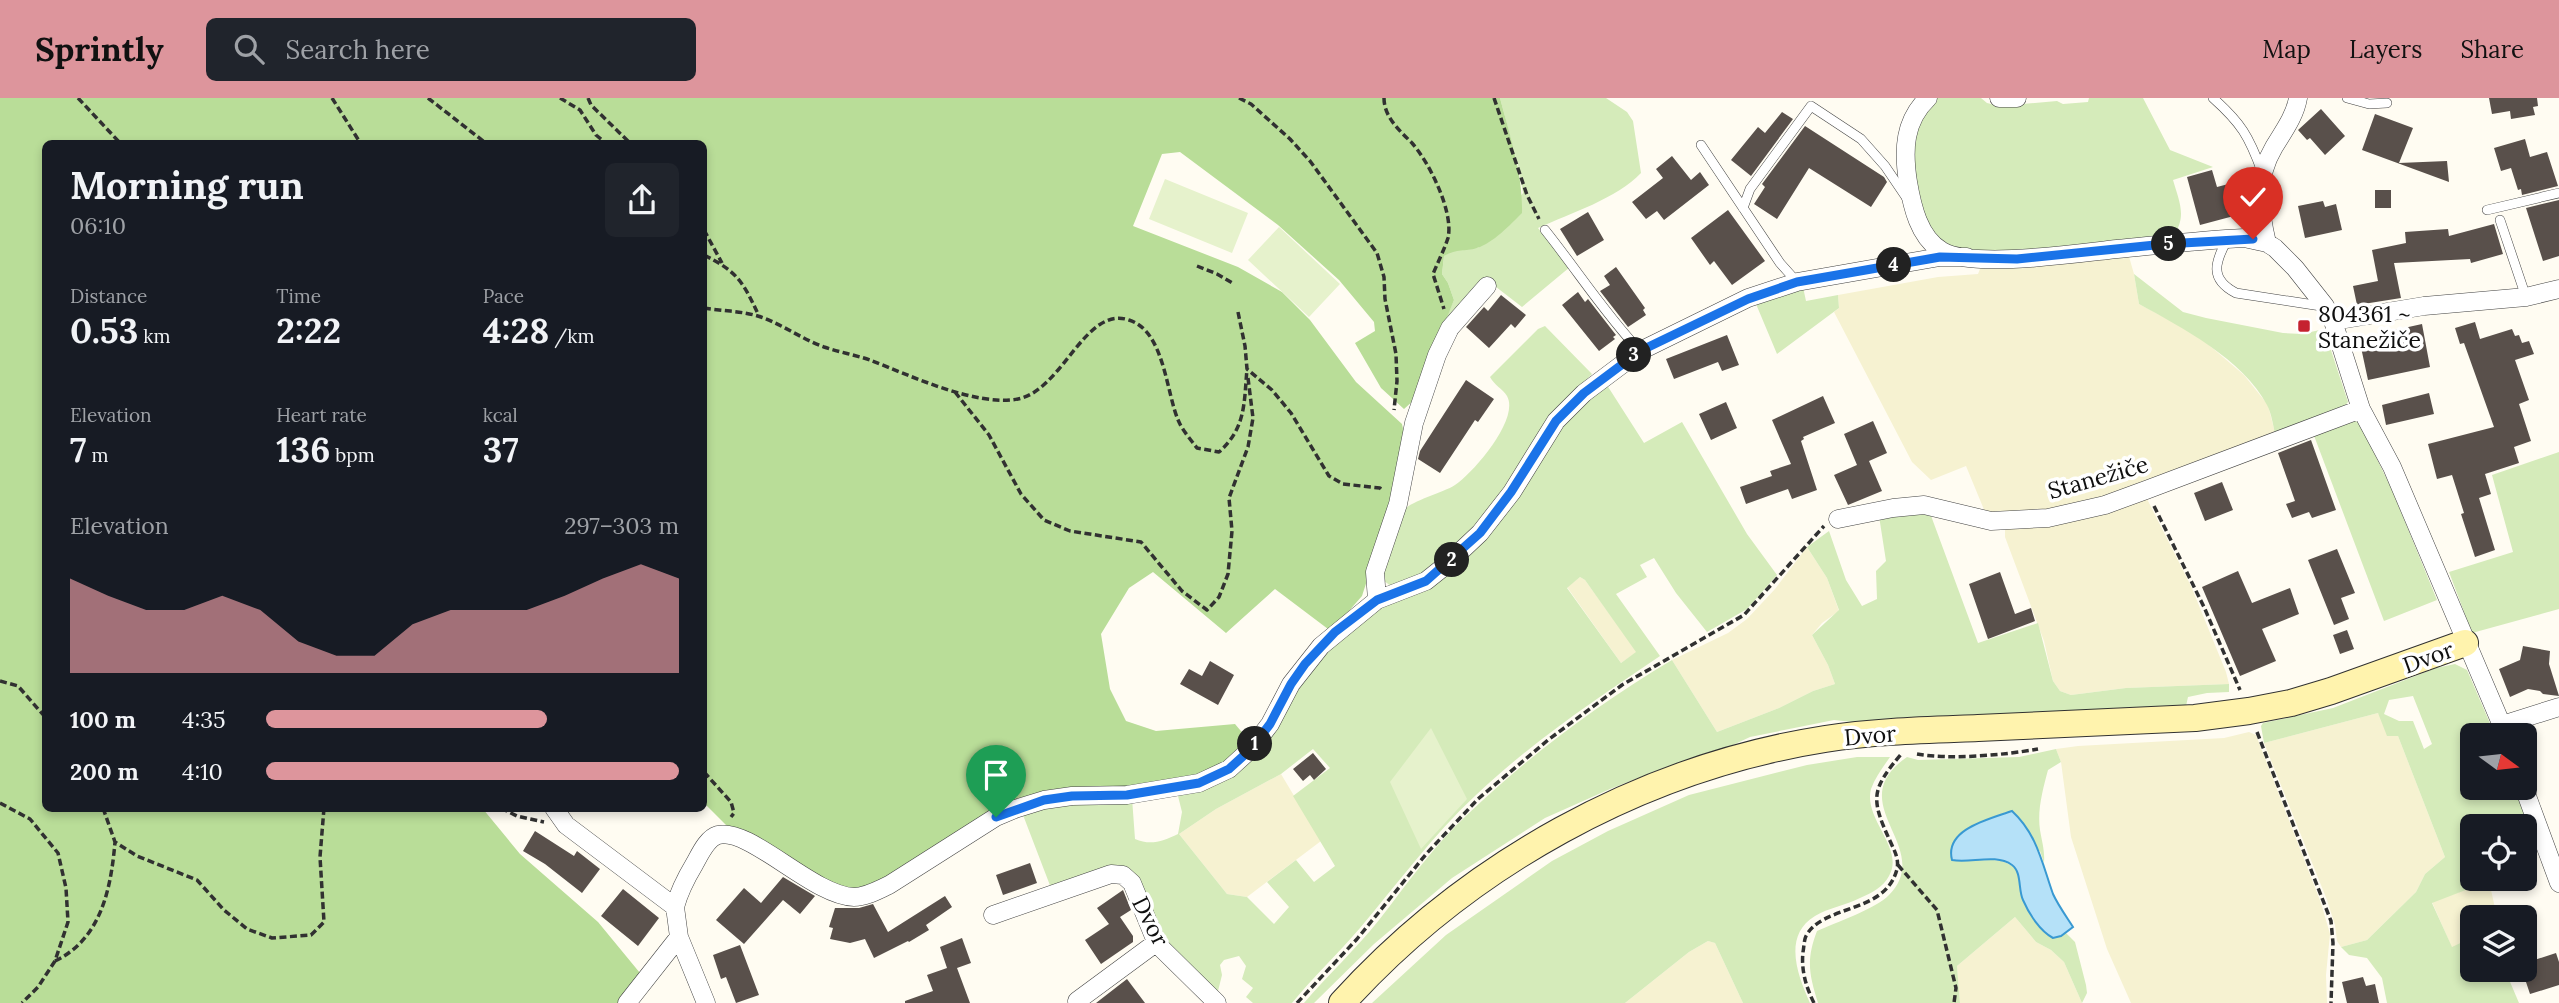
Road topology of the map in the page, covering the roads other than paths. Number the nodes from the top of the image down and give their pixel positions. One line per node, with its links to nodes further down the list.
1 (1928, 98): 11 (street)
2 (1999, 98): 3 (street)
3 (2017, 98)
4 (2213, 98): 9 (lane)
5 (2298, 98): 9 (street)
6 (2347, 98): 7 (lane)
7 (2387, 103)
8 (1700, 145): 12 (lane)
9 (2263, 173): 17 (street)
10 (2559, 193): 13 (lane)
11 (1913, 207): 12 (lane); 18 (street)
12 (1743, 208): 19 (lane)
13 (2487, 210)
14 (2500, 220): 22 (lane)
15 (1545, 230): 24 (lane)
16 (2228, 239): 17 (street); 18 (street); 23 (lane)
17 (2267, 243): 23 (street)
18 (1966, 257): 19 (street)
19 (1797, 282): 24 (street)
20 (1487, 286): 27 (street)
21 (2559, 289): 22 (street)
22 (2526, 297): 23 (street)
23 (2329, 314): 25 (street)
24 (1640, 351): 27 (street)
25 (2361, 409): 26 (street, Stanežiče); 28 (street)
26 (1838, 519)
27 (1377, 600): 35 (street)
28 (2465, 643): 30 (street); 43 (street, Dvor)
29 (2559, 707): 31 (street)
30 (2501, 723)
31 (2521, 723)
32 (2528, 800): 34 (street)
33 (557, 812): 35 (street)
34 (2559, 883)
35 (675, 907): 37 (street)
36 (993, 915): 38 (street, Dvor)
37 (679, 937): 40 (street); 41 (street)
38 (1157, 942): 39 (street); 42 (street, Dvor)
39 (1077, 1001)
40 (627, 1003)
41 (706, 1003)
42 (1217, 1003)
43 (1342, 1003)

